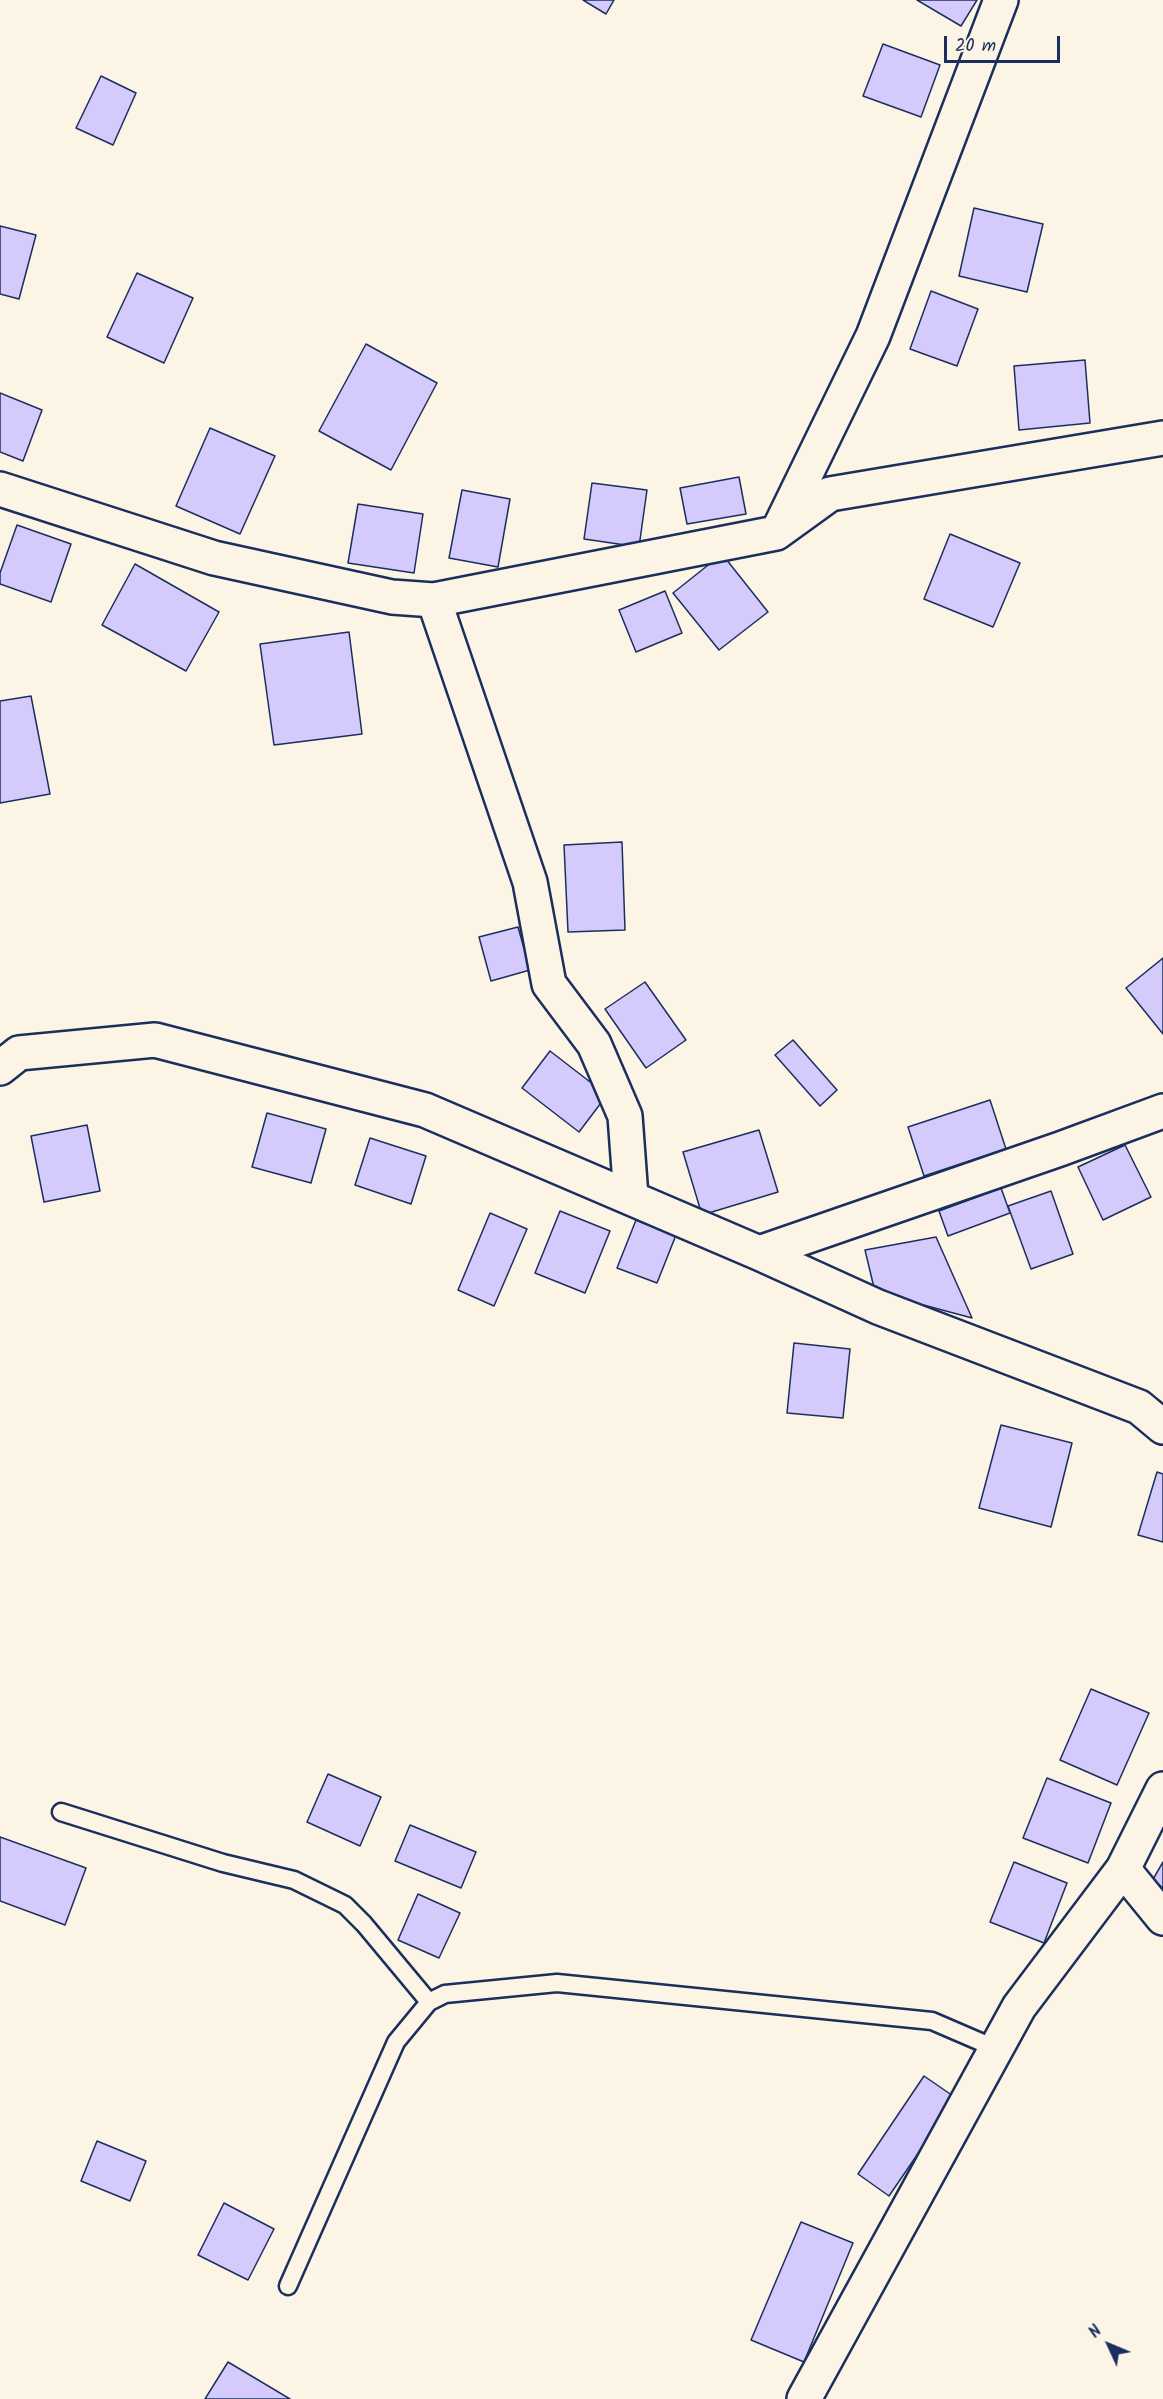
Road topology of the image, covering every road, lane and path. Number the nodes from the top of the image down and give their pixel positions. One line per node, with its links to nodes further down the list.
1 (1001, 0): 4 (street)
2 (1163, 438): 4 (street)
3 (0, 489): 5 (street)
4 (776, 533): 5 (street)
5 (434, 600): 8 (street)
6 (0, 1068): 8 (street)
7 (1163, 1111): 9 (street)
8 (631, 1197): 9 (street)
9 (759, 1253): 10 (street)
10 (1163, 1427)
11 (1163, 1789): 13 (street)
12 (61, 1812): 15 (lane)
13 (1123, 1869): 14 (street); 16 (street)
14 (1163, 1918)
15 (429, 2002): 16 (lane); 17 (lane)
16 (996, 2049): 18 (street)
17 (288, 2286)
18 (804, 2399)

